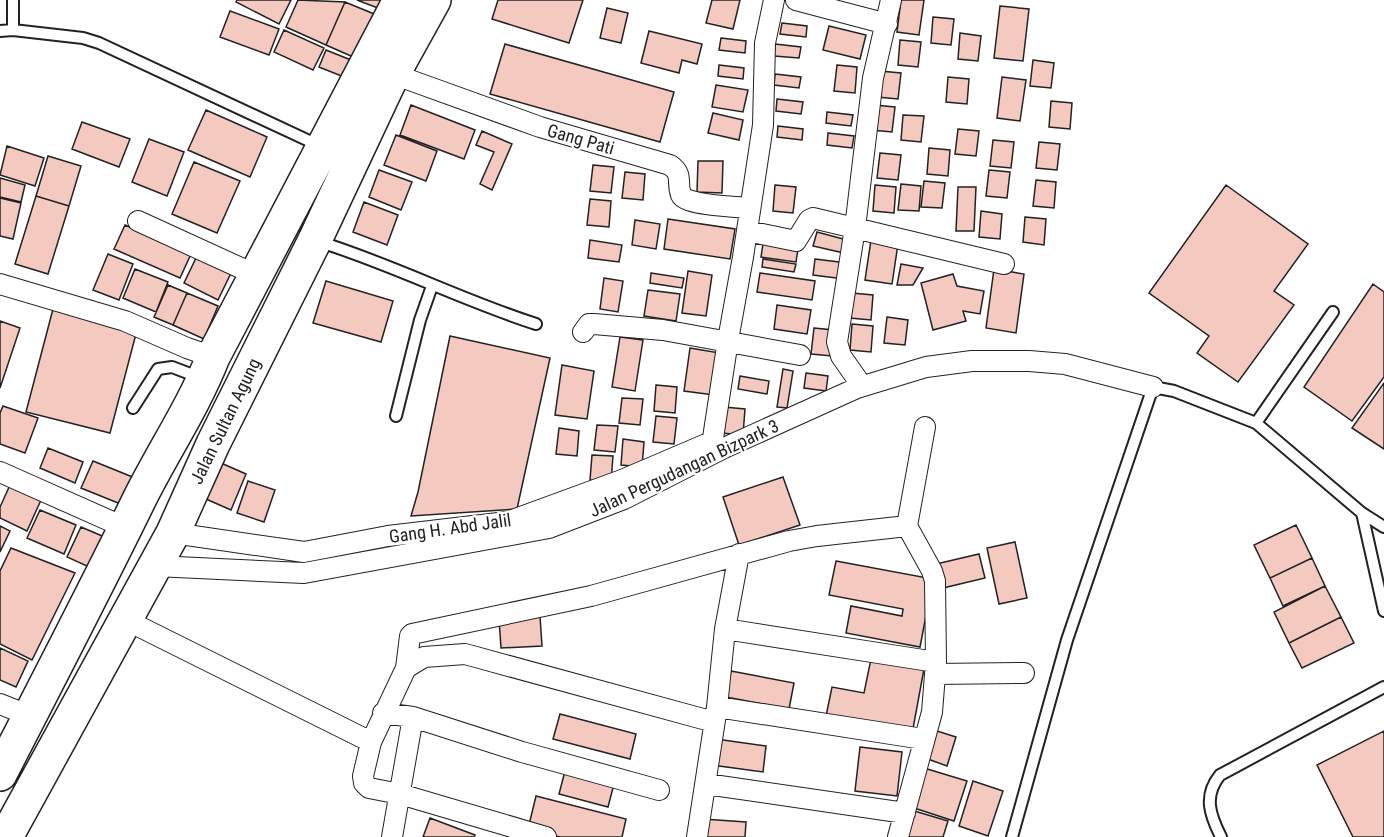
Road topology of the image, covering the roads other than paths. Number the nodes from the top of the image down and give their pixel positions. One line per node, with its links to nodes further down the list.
1 (13, 0): 8 (lane)
2 (400, 0): 11 (highway, Jalan Sultan Agung)
3 (434, 0): 10 (highway, Jalan Sultan Agung)
4 (774, 0): 12 (street)
5 (796, 0): 7 (street)
6 (891, 0): 7 (street)
7 (886, 24): 14 (street)
8 (13, 30): 9 (lane); 11 (lane)
9 (0, 31)
10 (393, 74): 11 (highway, Jalan Sultan Agung); 12 (street, Gang Pati)
11 (335, 161): 16 (highway, Jalan Sultan Agung); 18 (highway, Jalan Sultan Agung)
12 (750, 208): 15 (street)
13 (138, 221): 18 (street)
14 (855, 228): 15 (street); 17 (street); 27 (street)
15 (747, 231): 24 (street)
16 (315, 240): 20 (lane); 37 (highway, Jalan Sultan Agung)
17 (1004, 264)
18 (256, 275): 26 (highway, Jalan Sultan Agung)
19 (0, 284): 26 (street)
20 (432, 286): 22 (lane); 30 (lane)
21 (1333, 312): 31 (lane)
22 (536, 324)
23 (583, 332): 24 (street)
24 (728, 340): 25 (street); 37 (street, Gang H. Abd Jalil)
25 (800, 355)
26 (209, 368): 29 (lane); 38 (highway, Jalan Sultan Agung)
27 (862, 386): 28 (street, Jalan Pergudangan Bizpark 3); 40 (street, Jalan Pergudangan Bizpark 3)
28 (1153, 387): 31 (lane); 66 (lane)
29 (133, 408)
30 (396, 416)
31 (1256, 423): 34 (lane)
32 (925, 427): 35 (street)
33 (0, 472): 38 (street)
34 (1362, 513): 36 (lane); 42 (lane)
35 (907, 526): 39 (street); 46 (street)
36 (1384, 527)
37 (173, 533): 40 (highway, Jalan Sultan Agung)
38 (121, 539): 40 (highway); 41 (highway, Jalan Sultan Agung)
39 (739, 554): 44 (street); 45 (street)
40 (155, 566): 43 (highway, Jalan Sultan Agung)
41 (88, 606): 43 (highway); 52 (highway, Jalan Sultan Agung)
42 (1384, 611)
43 (124, 619): 55 (street); 61 (highway, Jalan Sultan Agung)
44 (725, 629): 46 (street); 51 (street)
45 (406, 668): 50 (street); 51 (street)
46 (935, 668): 47 (street); 54 (street)
47 (1024, 673)
48 (1384, 687): 67 (lane)
49 (0, 704): 52 (street)
50 (383, 713): 53 (street); 55 (street)
51 (716, 715): 54 (street); 57 (street)
52 (30, 716): 56 (highway, Jalan Sultan Agung)
53 (413, 717): 58 (street); 59 (street)
54 (923, 739): 60 (street)
55 (371, 742): 59 (street)
56 (0, 774)
57 (706, 784): 60 (street); 64 (street)
58 (659, 790)
59 (400, 794): 62 (street); 63 (street)
60 (905, 813): 65 (street)
61 (6, 837)
62 (392, 837)
63 (546, 837)
64 (697, 837)
65 (898, 837)
66 (1011, 837)
67 (1221, 837)

